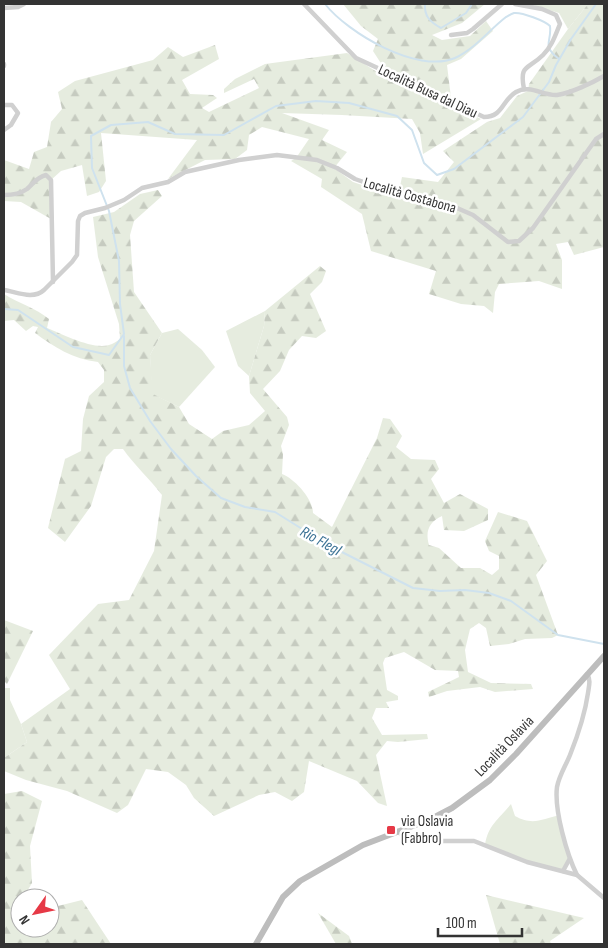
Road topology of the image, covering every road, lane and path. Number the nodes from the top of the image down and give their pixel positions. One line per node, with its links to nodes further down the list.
1 (24, 4): 5 (street)
2 (304, 4): 8 (street, Località Busa dal Diau)
3 (502, 4): 6 (street)
4 (515, 4): 8 (street)
5 (4, 8)
6 (451, 35)
7 (604, 76): 8 (street)
8 (524, 89)
9 (4, 105): 10 (street)
10 (4, 130)
11 (604, 134): 13 (street, Località Costabona)
12 (4, 195): 13 (street)
13 (52, 282): 14 (street)
14 (4, 290)
15 (604, 656): 16 (street, Località Oslavia)
16 (587, 674): 17 (street, Località Oslavia); 18 (street)
17 (398, 831): 19 (street); 22 (street, Località Oslavia)
18 (569, 860): 19 (street); 20 (street)
19 (563, 871): 20 (street)
20 (577, 875): 21 (street)
21 (604, 898)
22 (256, 944)

